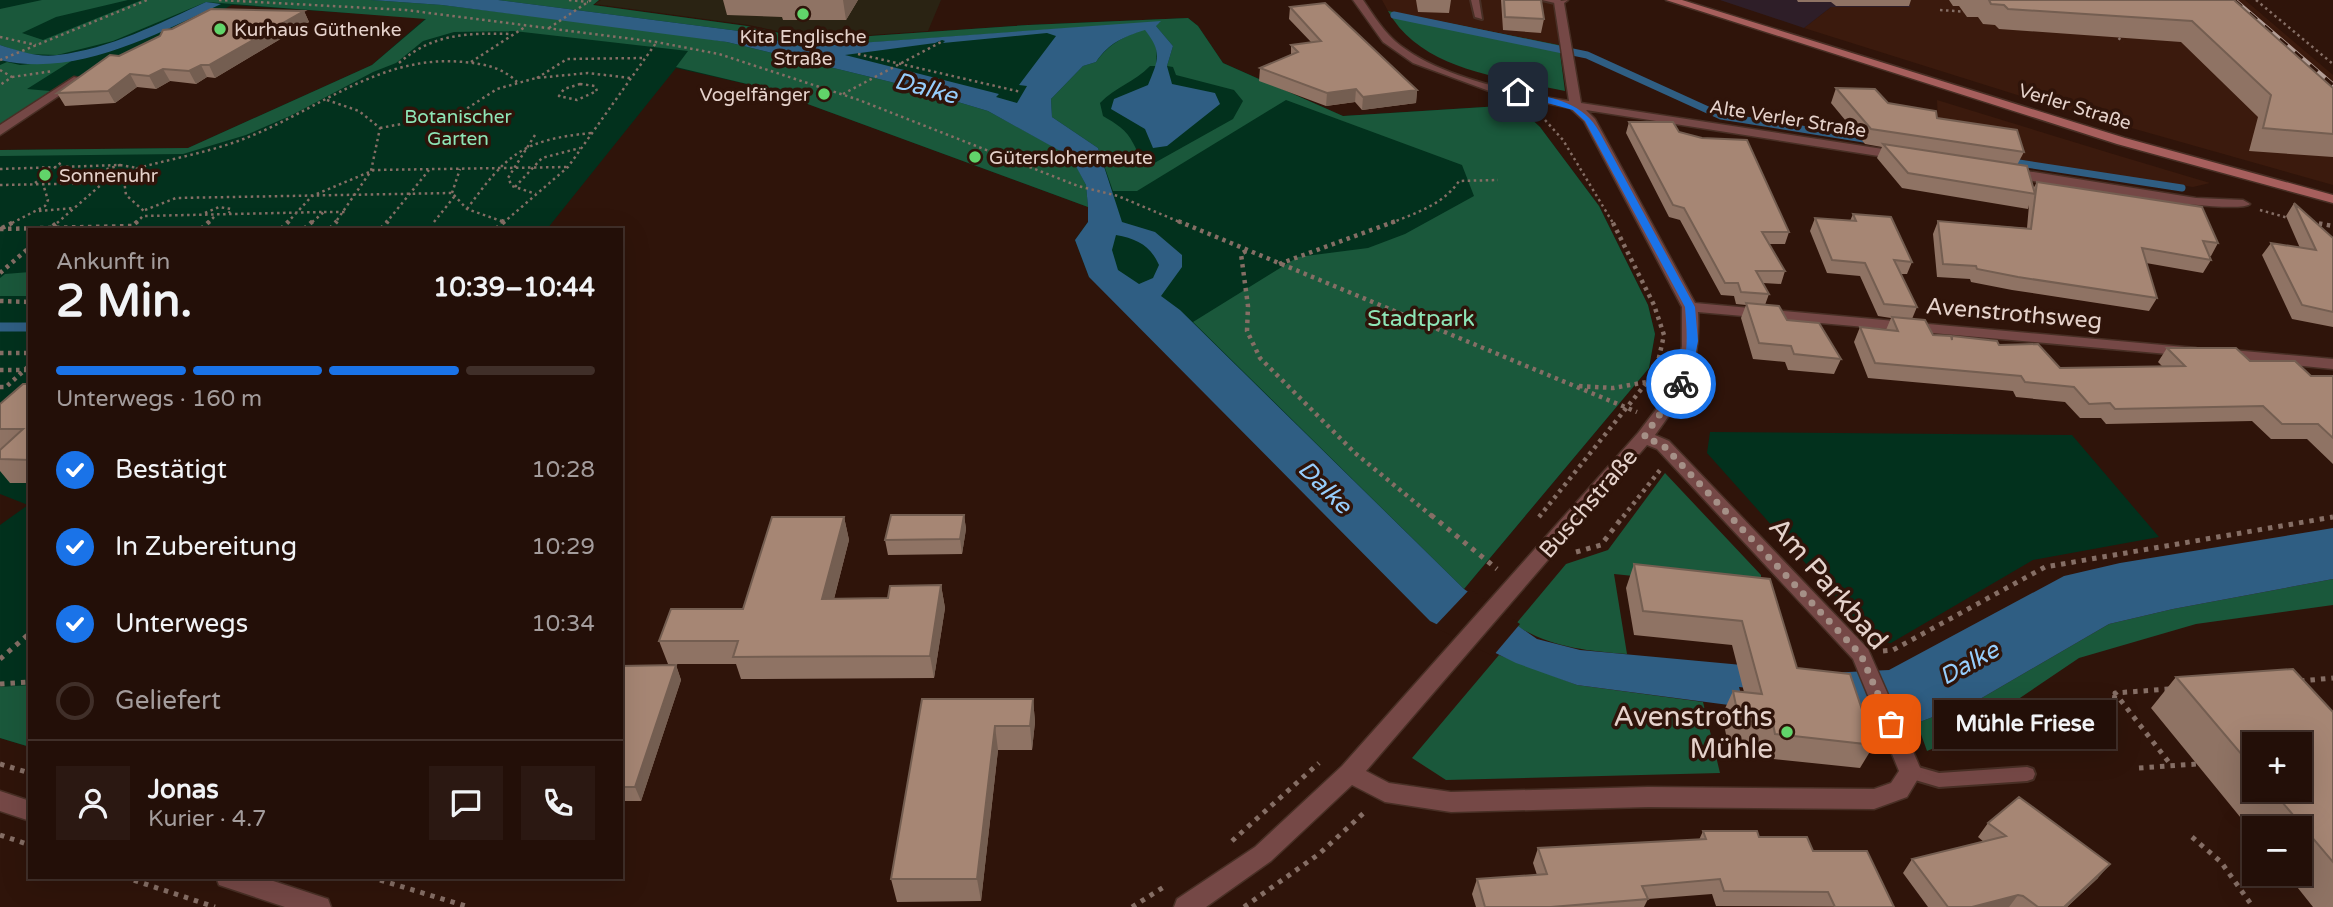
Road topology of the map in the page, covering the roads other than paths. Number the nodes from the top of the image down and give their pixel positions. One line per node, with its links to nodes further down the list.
1 (1358, 0): 10 (street, Alte Verler Straße)
2 (1475, 0): 7 (lane)
3 (1546, 0): 6 (lane)
4 (1671, 0): 8 (main road, Verler Straße)
5 (1689, 0): 8 (main road, Verler Straße)
6 (1561, 1): 10 (street, Buschstraße)
7 (1479, 17)
8 (1808, 43): 14 (main road, Verler Straße)
9 (78, 79): 11 (street)
10 (1576, 108): 12 (street, Alte Verler Straße); 16 (street, Buschstraße)
11 (0, 131)
12 (1915, 158)
13 (1997, 171): 15 (street)
14 (2333, 199)
15 (2243, 204)
16 (1690, 307): 17 (street, Avenstrothsweg); 18 (street, Buschstraße)
17 (2333, 364)
18 (1644, 437): 19 (street, Am Parkbad); 20 (street, Buschstraße)
19 (1910, 772): 20 (street); 21 (lane)
20 (1350, 773): 26 (street, Buschstraße)
21 (2026, 774)
22 (0, 802): 23 (street)
23 (28, 810)
24 (234, 879): 25 (street)
25 (319, 907)
26 (1186, 907)

